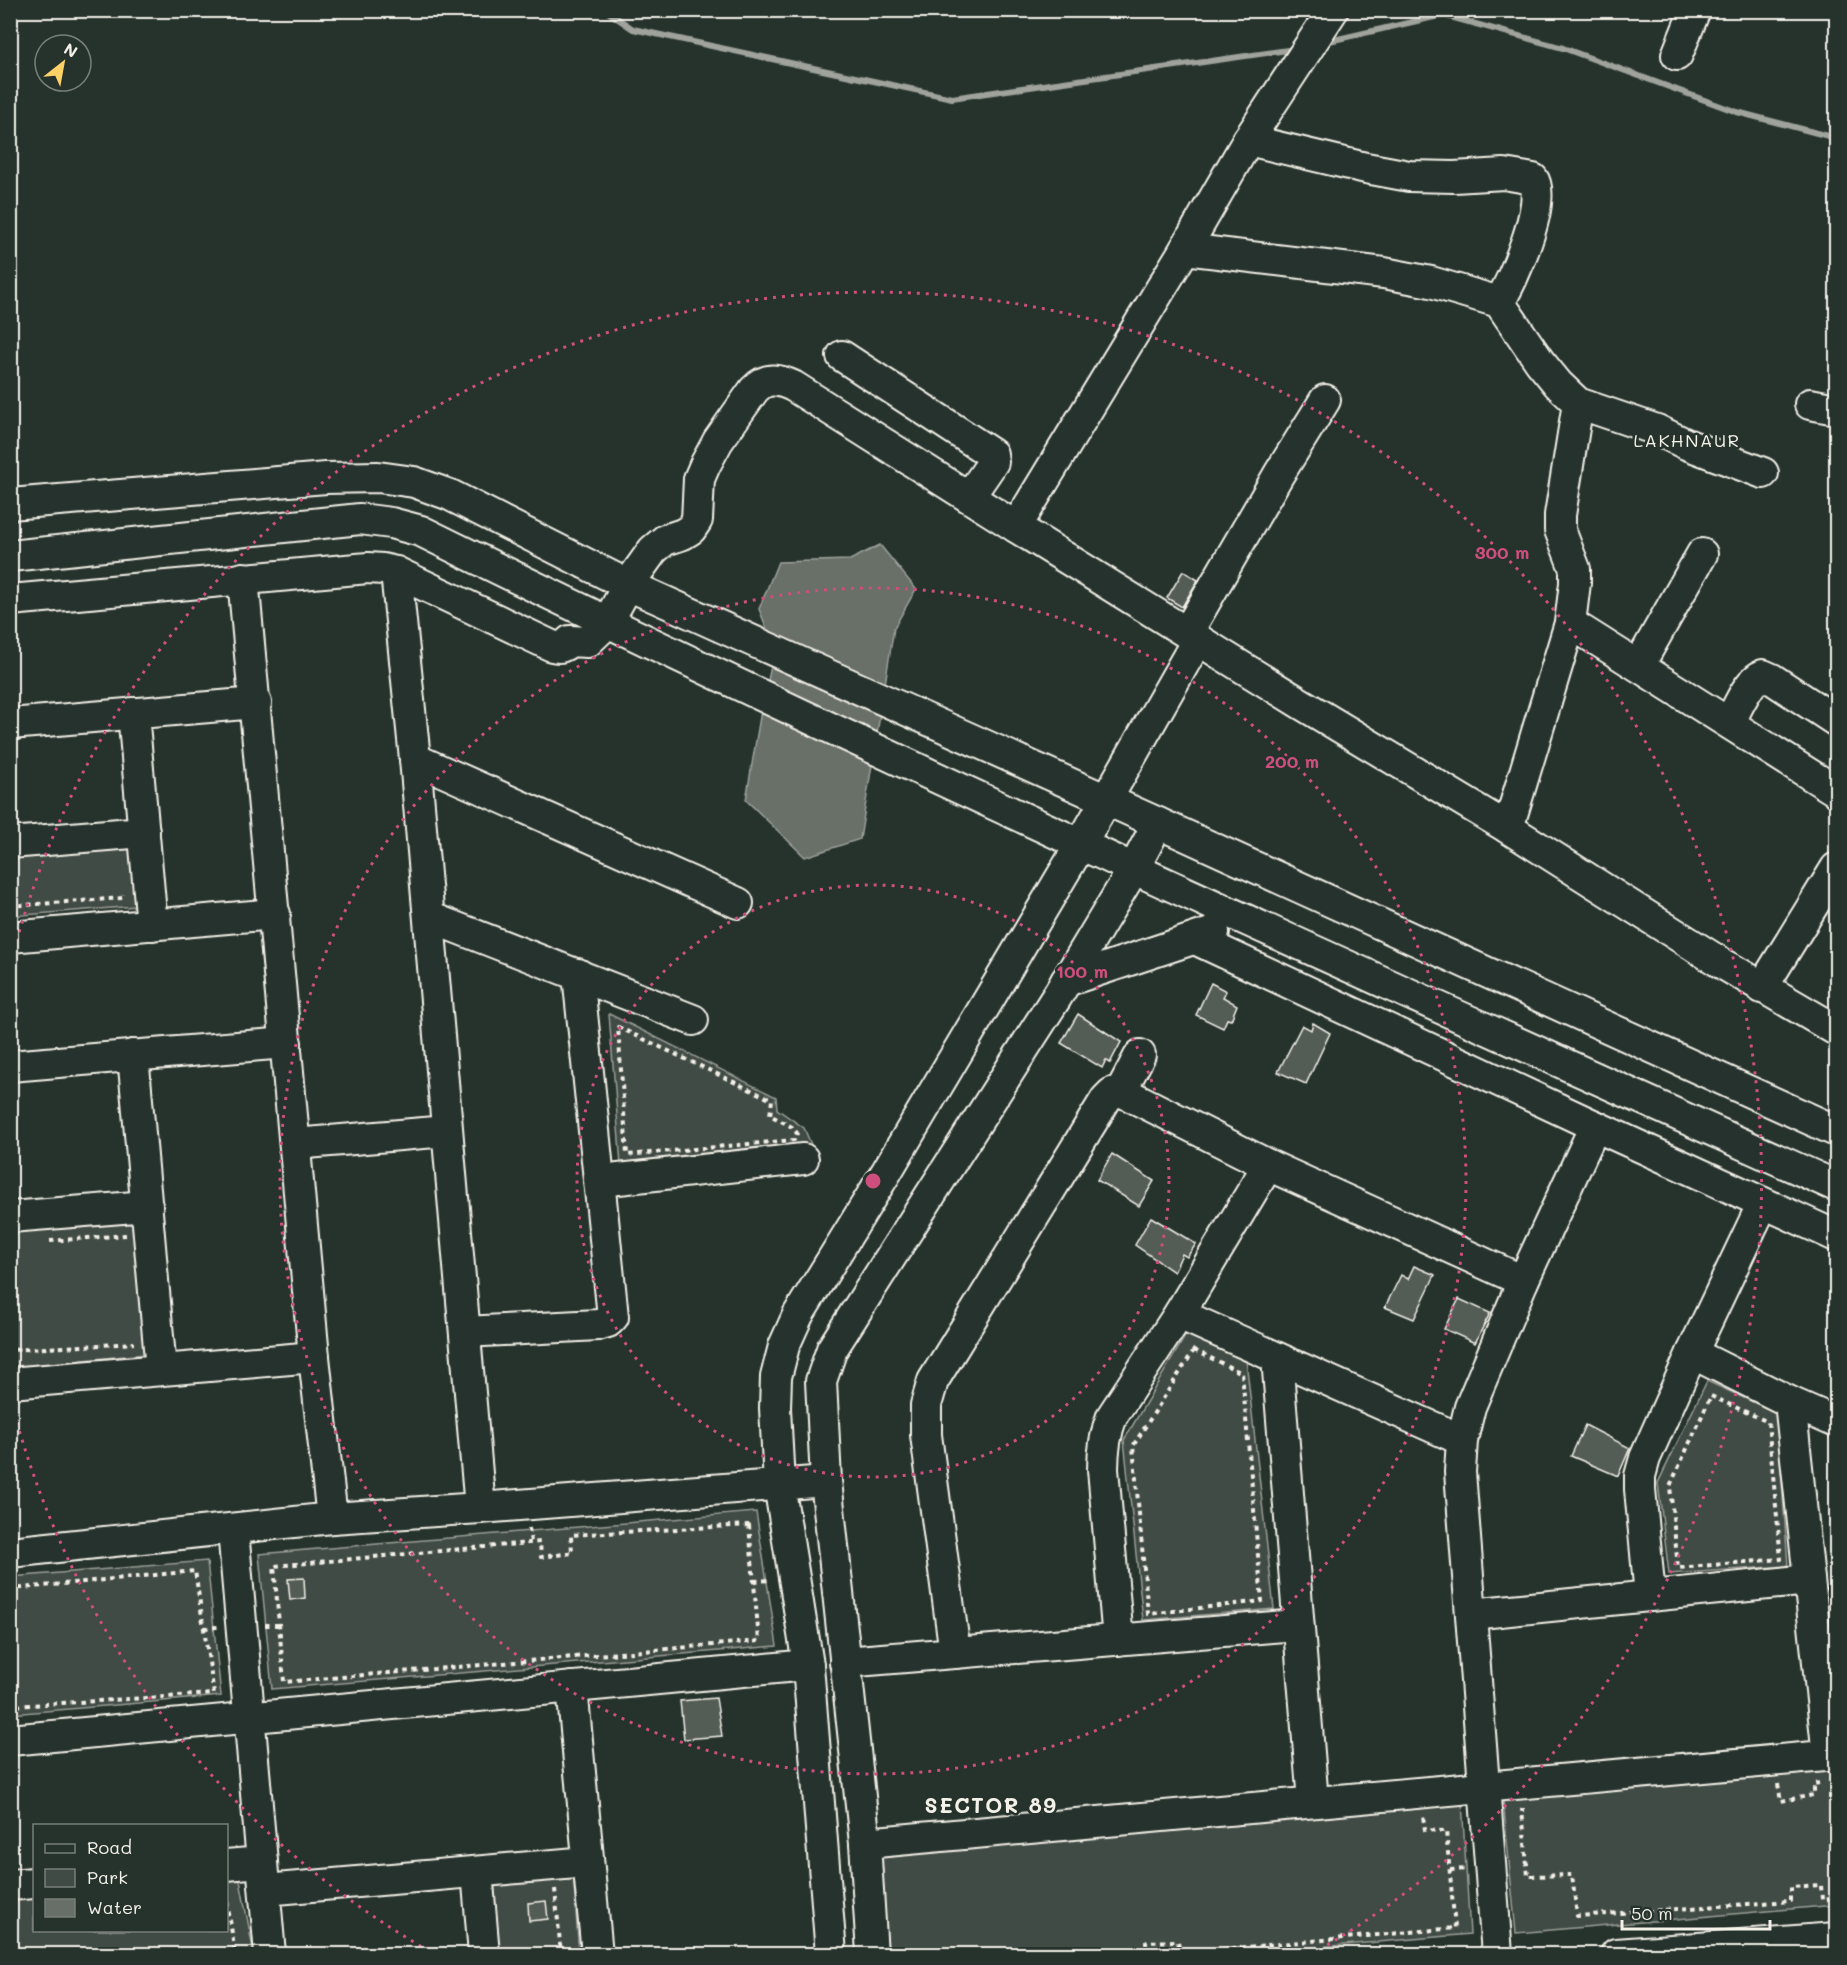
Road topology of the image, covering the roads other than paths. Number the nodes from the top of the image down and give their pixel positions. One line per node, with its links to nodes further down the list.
1 (1695, 10): 3 (street)
2 (1320, 30): 4 (street)
3 (1677, 55)
4 (1248, 140): 5 (street); 6 (street)
5 (1185, 249): 6 (street); 13 (street)
6 (1499, 302): 9 (street)
7 (842, 356): 11 (street)
8 (1325, 400): 22 (street)
9 (1578, 403): 10 (street); 20 (street)
10 (1763, 473)
11 (969, 497): 13 (street); 18 (street)
12 (10, 504): 18 (street)
13 (1016, 527): 22 (street)
14 (1702, 555): 23 (street)
15 (10, 556): 21 (street)
16 (396, 572): 17 (street); 21 (street); 29 (street)
17 (243, 578): 19 (street); 24 (street)
18 (628, 585): 21 (street); 31 (street)
19 (10, 600)
20 (1570, 622): 23 (street); 33 (street)
21 (607, 623): 36 (street)
22 (1193, 636): 31 (street); 33 (street)
23 (1640, 665): 27 (street)
24 (256, 703): 25 (street); 40 (street)
25 (133, 713): 28 (street); 34 (street)
26 (1836, 721): 27 (street)
27 (1729, 723): 30 (street)
28 (10, 724)
29 (415, 759): 39 (street); 41 (street)
30 (1836, 791)
31 (1106, 800): 32 (street); 36 (street)
32 (1158, 823): 38 (street); 60 (street)
33 (1508, 828): 48 (street)
34 (144, 831): 35 (street); 43 (street)
35 (10, 843)
36 (1081, 844): 38 (street); 82 (street)
37 (1836, 868): 48 (street)
38 (1133, 870): 42 (street); 47 (street)
39 (738, 903)
40 (275, 914): 43 (street); 52 (street)
41 (429, 917): 46 (street); 59 (street)
42 (1245, 920): 45 (street); 49 (street)
43 (152, 925): 44 (street)
44 (10, 937)
45 (1195, 939): 47 (street); 53 (street)
46 (579, 974): 50 (street); 64 (street)
47 (1066, 981): 81 (street)
48 (1762, 988): 51 (street)
49 (1445, 1010): 53 (street); 65 (street)
50 (693, 1020)
51 (1836, 1030)
52 (286, 1042): 54 (street); 61 (street)
53 (1422, 1044): 58 (street)
54 (133, 1055): 56 (street); 67 (street)
55 (1140, 1055): 57 (street)
56 (10, 1066)
57 (1121, 1091): 63 (street); 92 (street)
58 (1595, 1126): 66 (street); 70 (street)
59 (447, 1131): 61 (street); 72 (street)
60 (1836, 1131)
61 (295, 1144): 74 (street)
62 (804, 1159): 64 (street)
63 (1268, 1165): 70 (street); 71 (street)
64 (600, 1180): 72 (street)
65 (1836, 1186)
66 (1763, 1203): 69 (street); 73 (street)
67 (147, 1206): 68 (street); 76 (street)
68 (10, 1217)
69 (1836, 1236)
70 (1523, 1281): 80 (street)
71 (1179, 1314): 75 (street); 91 (street)
72 (465, 1332): 83 (street)
73 (1692, 1353): 78 (street); 88 (street)
74 (314, 1357): 76 (street); 84 (street)
75 (1277, 1358): 80 (street); 90 (street)
76 (161, 1370): 77 (street)
77 (10, 1383)
78 (1790, 1402): 79 (street); 87 (street)
79 (1836, 1422)
80 (1462, 1440): 89 (street)
81 (826, 1481): 82 (street); 93 (street)
82 (778, 1484): 83 (street); 94 (street)
83 (480, 1508): 84 (street)
84 (332, 1518): 85 (street)
85 (233, 1530): 86 (street); 96 (street)
86 (10, 1552)
87 (1809, 1580): 88 (street); 98 (street)
88 (1650, 1596): 89 (street)
89 (1471, 1614): 99 (street)
90 (1297, 1625): 91 (street); 100 (street)
91 (1118, 1640): 92 (street)
92 (955, 1653): 93 (street)
93 (845, 1662): 101 (street)
94 (808, 1665): 95 (street); 112 (street)
95 (572, 1688): 96 (street); 102 (street)
96 (250, 1718): 97 (street); 105 (street)
97 (10, 1740)
98 (1832, 1755): 99 (street)
99 (1484, 1787): 100 (street); 114 (street)
100 (1313, 1802): 101 (street)
101 (865, 1843): 113 (street)
102 (588, 1862): 104 (street); 111 (street)
103 (228, 1866): 105 (street)
104 (477, 1872): 105 (street); 110 (street)
105 (264, 1876): 109 (street)
106 (33, 1883): 107 (street)
107 (10, 1885)
108 (1818, 1944): 115 (street)
109 (270, 1954)
110 (484, 1954)
111 (597, 1954)
112 (831, 1954)
113 (872, 1954)
114 (1497, 1954)
115 (1616, 1954)

